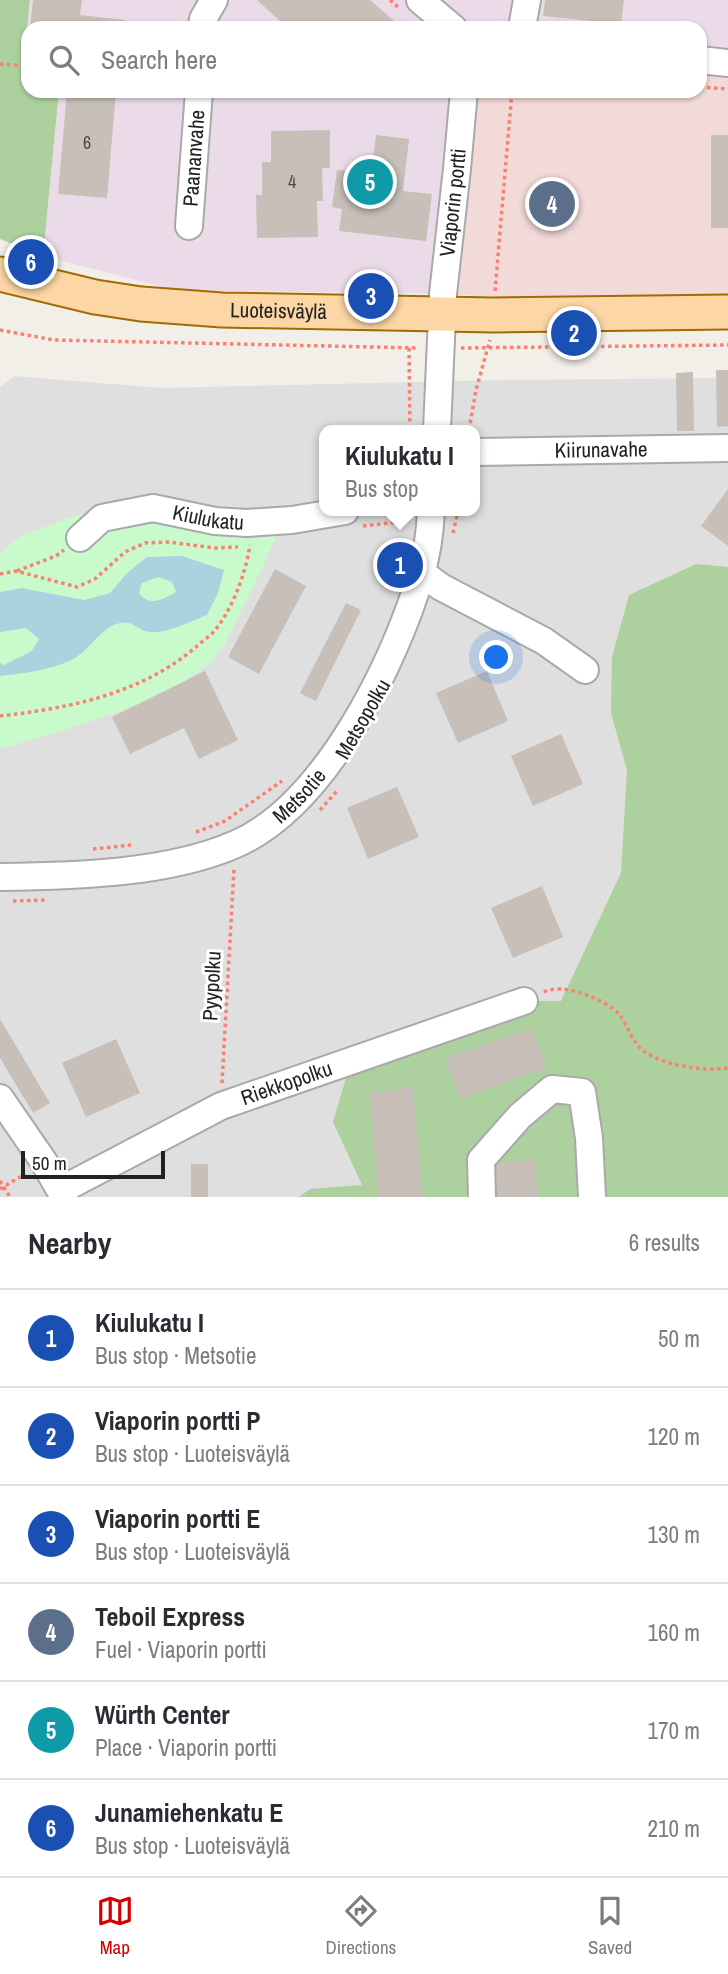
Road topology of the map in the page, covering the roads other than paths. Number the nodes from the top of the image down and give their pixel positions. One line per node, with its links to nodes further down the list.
1 (214, 0): 4 (street)
2 (419, 0): 5 (street)
3 (527, 0): 6 (street)
4 (203, 21)
5 (444, 21)
6 (523, 21)
7 (707, 61): 8 (street)
8 (728, 63)
9 (198, 98): 11 (street, Paananvahe)
10 (463, 98): 14 (street, Viaporin portti)
11 (189, 226)
12 (0, 274): 14 (main road, Luoteisväylä)
13 (728, 312): 14 (main road, Luoteisväylä)
14 (441, 314): 15 (street)
15 (437, 425)
16 (728, 447): 17 (street, Kiirunavahe)
17 (480, 452)
18 (420, 516): 21 (street, Metsotie)
19 (348, 519): 20 (street, Kiulukatu)
20 (80, 538)
21 (422, 573): 22 (street); 23 (street, Metsotie)
22 (585, 670)
23 (0, 877)
24 (524, 1001): 26 (street, Riekkopolku)
25 (0, 1098): 26 (street)
26 (62, 1194)
27 (482, 1197): 28 (street)
28 (592, 1197)

